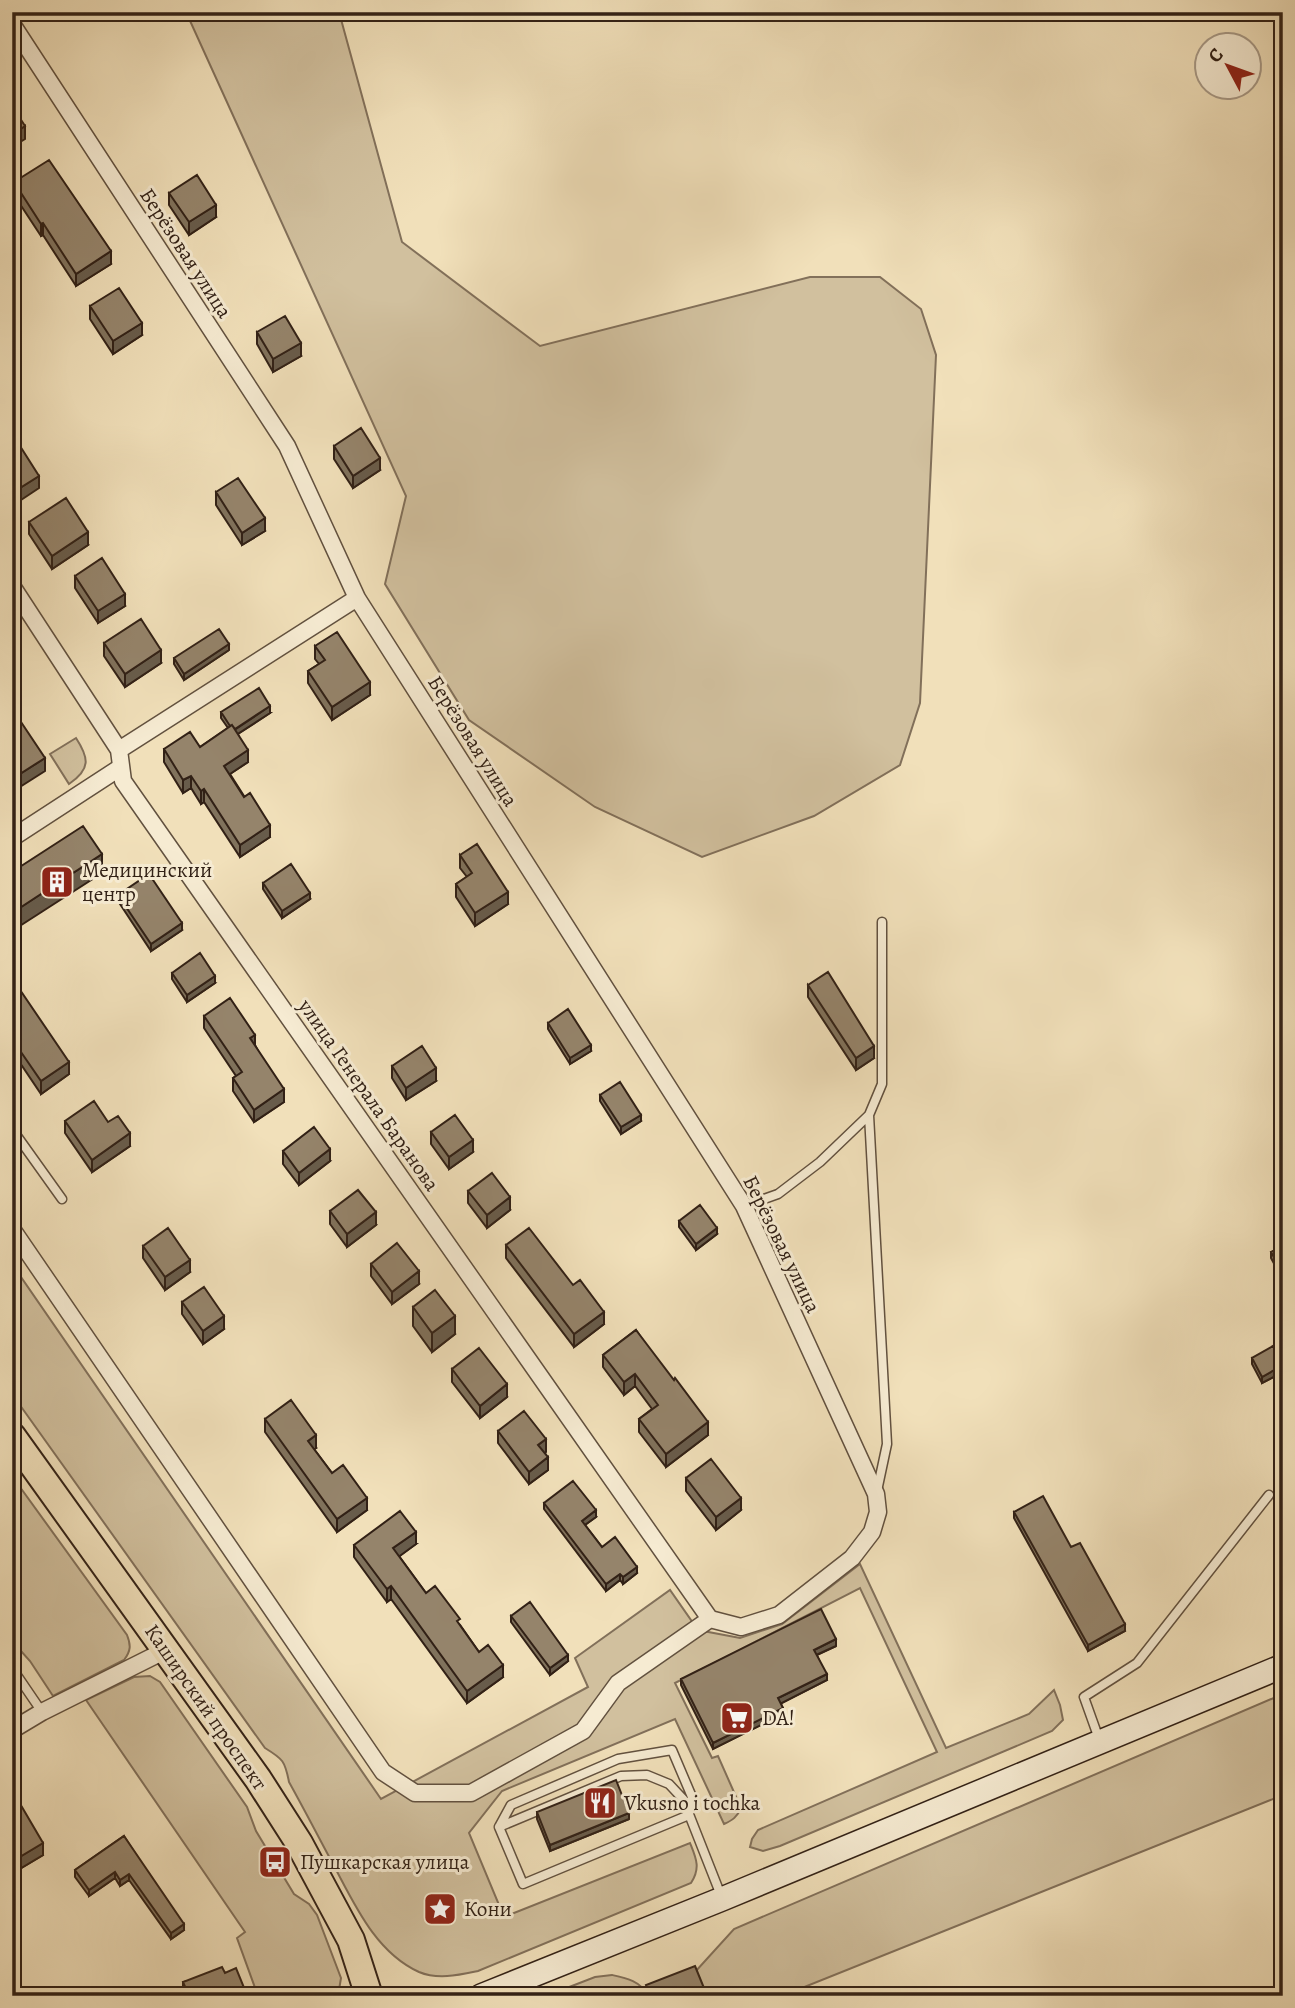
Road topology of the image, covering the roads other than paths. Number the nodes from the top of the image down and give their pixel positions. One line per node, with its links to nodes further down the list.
1 (12, 24): 3 (street, Берёзовая улица)
2 (12, 586): 4 (street, улица Генерала Баранова)
3 (357, 598): 4 (street); 10 (street, Берёзовая улица)
4 (120, 758): 5 (street); 15 (street, улица Генерала Баранова)
5 (12, 838)
6 (882, 922): 7 (lane)
7 (869, 1115): 10 (lane); 13 (lane)
8 (12, 1129): 9 (lane)
9 (62, 1199)
10 (744, 1206): 13 (street, Берёзовая улица)
11 (12, 1229): 15 (street)
12 (12, 1436): 16 (main road, Каширский проспект)
13 (876, 1494): 15 (street)
14 (1269, 1495): 21 (lane)
15 (710, 1619)
16 (166, 1650): 19 (street); 25 (main road, Каширский проспект)
17 (1283, 1666): 21 (main road)
18 (12, 1668): 19 (lane)
19 (42, 1712): 20 (street)
20 (12, 1730)
21 (1100, 1742): 24 (main road)
22 (689, 1815): 23 (lane); 23 (lane); 23 (lane); 24 (lane)
23 (499, 1827)
24 (722, 1899): 26 (main road)
25 (369, 1996)
26 (481, 1996)

